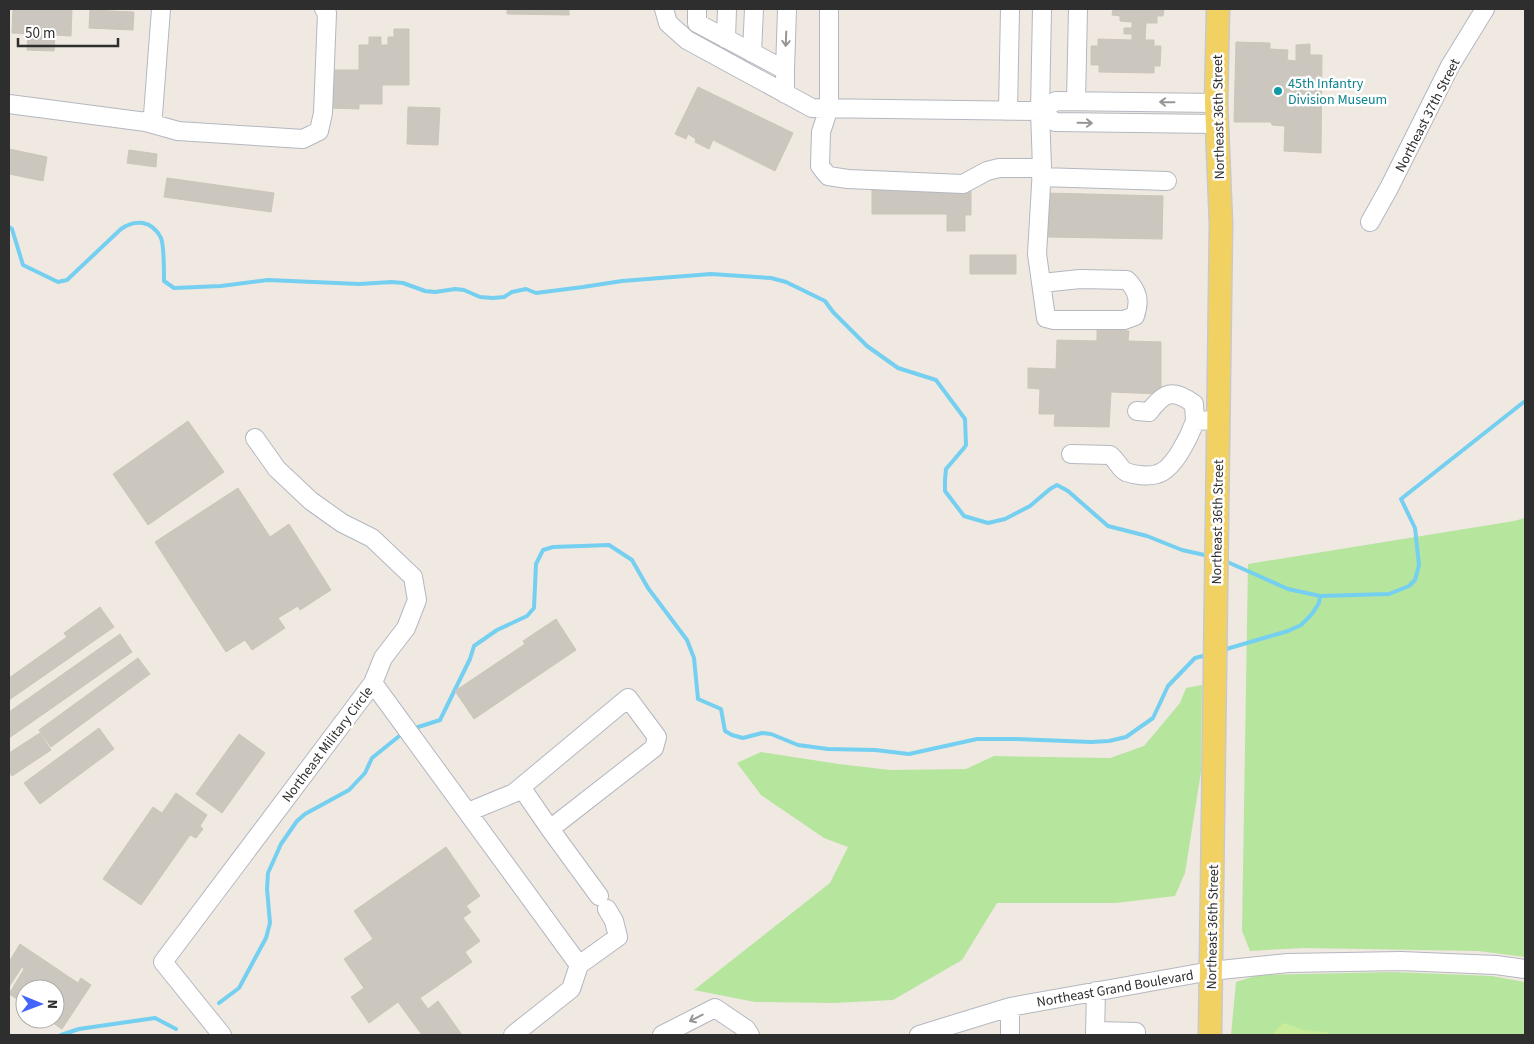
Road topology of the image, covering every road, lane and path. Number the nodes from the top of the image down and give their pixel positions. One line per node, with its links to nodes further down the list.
1 (161, 9): 24 (street)
2 (324, 9): 24 (street)
3 (664, 9): 17 (street)
4 (727, 9): 14 (street)
5 (754, 9): 15 (street)
6 (787, 9): 16 (street, one-way to 16)
7 (830, 9): 20 (street)
8 (1010, 9): 21 (street)
9 (1042, 9): 22 (street)
10 (1078, 9): 18 (street)
11 (1218, 9): 23 (main road, Northeast 36th Street)
12 (1485, 9): 27 (street, Northeast 37th Street)
13 (697, 16): 14 (street)
14 (726, 39): 15 (street)
15 (752, 53): 16 (street)
16 (785, 70): 17 (street)
17 (785, 94): 20 (street)
18 (1076, 101): 22 (street); 23 (street, one-way to 18)
19 (9, 104): 24 (street)
20 (829, 108): 21 (street); 25 (street)
21 (1008, 110): 22 (street)
22 (1040, 111): 23 (street, one-way to 23); 25 (street)
23 (1216, 114): 31 (main road, Northeast 36th Street)
24 (146, 122)
25 (1042, 172): 26 (street); 28 (street)
26 (1167, 181)
27 (1370, 222)
28 (1042, 283): 28 (street)
29 (1137, 411): 30 (street)
30 (1195, 420): 31 (street); 33 (street)
31 (1218, 420): 40 (main road, Northeast 36th Street)
32 (255, 438): 34 (street)
33 (1071, 454)
34 (374, 683): 36 (street, Northeast Military Circle); 44 (street, Northeast Military Circle)
35 (521, 787): 36 (street); 37 (street); 37 (street)
36 (468, 812): 38 (street, Northeast Military Circle)
37 (550, 829): 38 (street)
38 (579, 965): 45 (street)
39 (1525, 969): 40 (street, Northeast Grand Boulevard)
40 (1211, 971): 41 (street, Northeast Grand Boulevard); 51 (main road, Northeast 36th Street)
41 (1096, 991): 42 (street, Northeast Grand Boulevard); 43 (street)
42 (1010, 1007): 48 (street, Northeast Grand Boulevard); 49 (street)
43 (1096, 1033): 50 (street)
44 (222, 1035)
45 (513, 1035)
46 (662, 1035): 47 (street, one-way to 46)
47 (750, 1035)
48 (919, 1035)
49 (1010, 1035)
50 (1136, 1035)
51 (1210, 1035)

